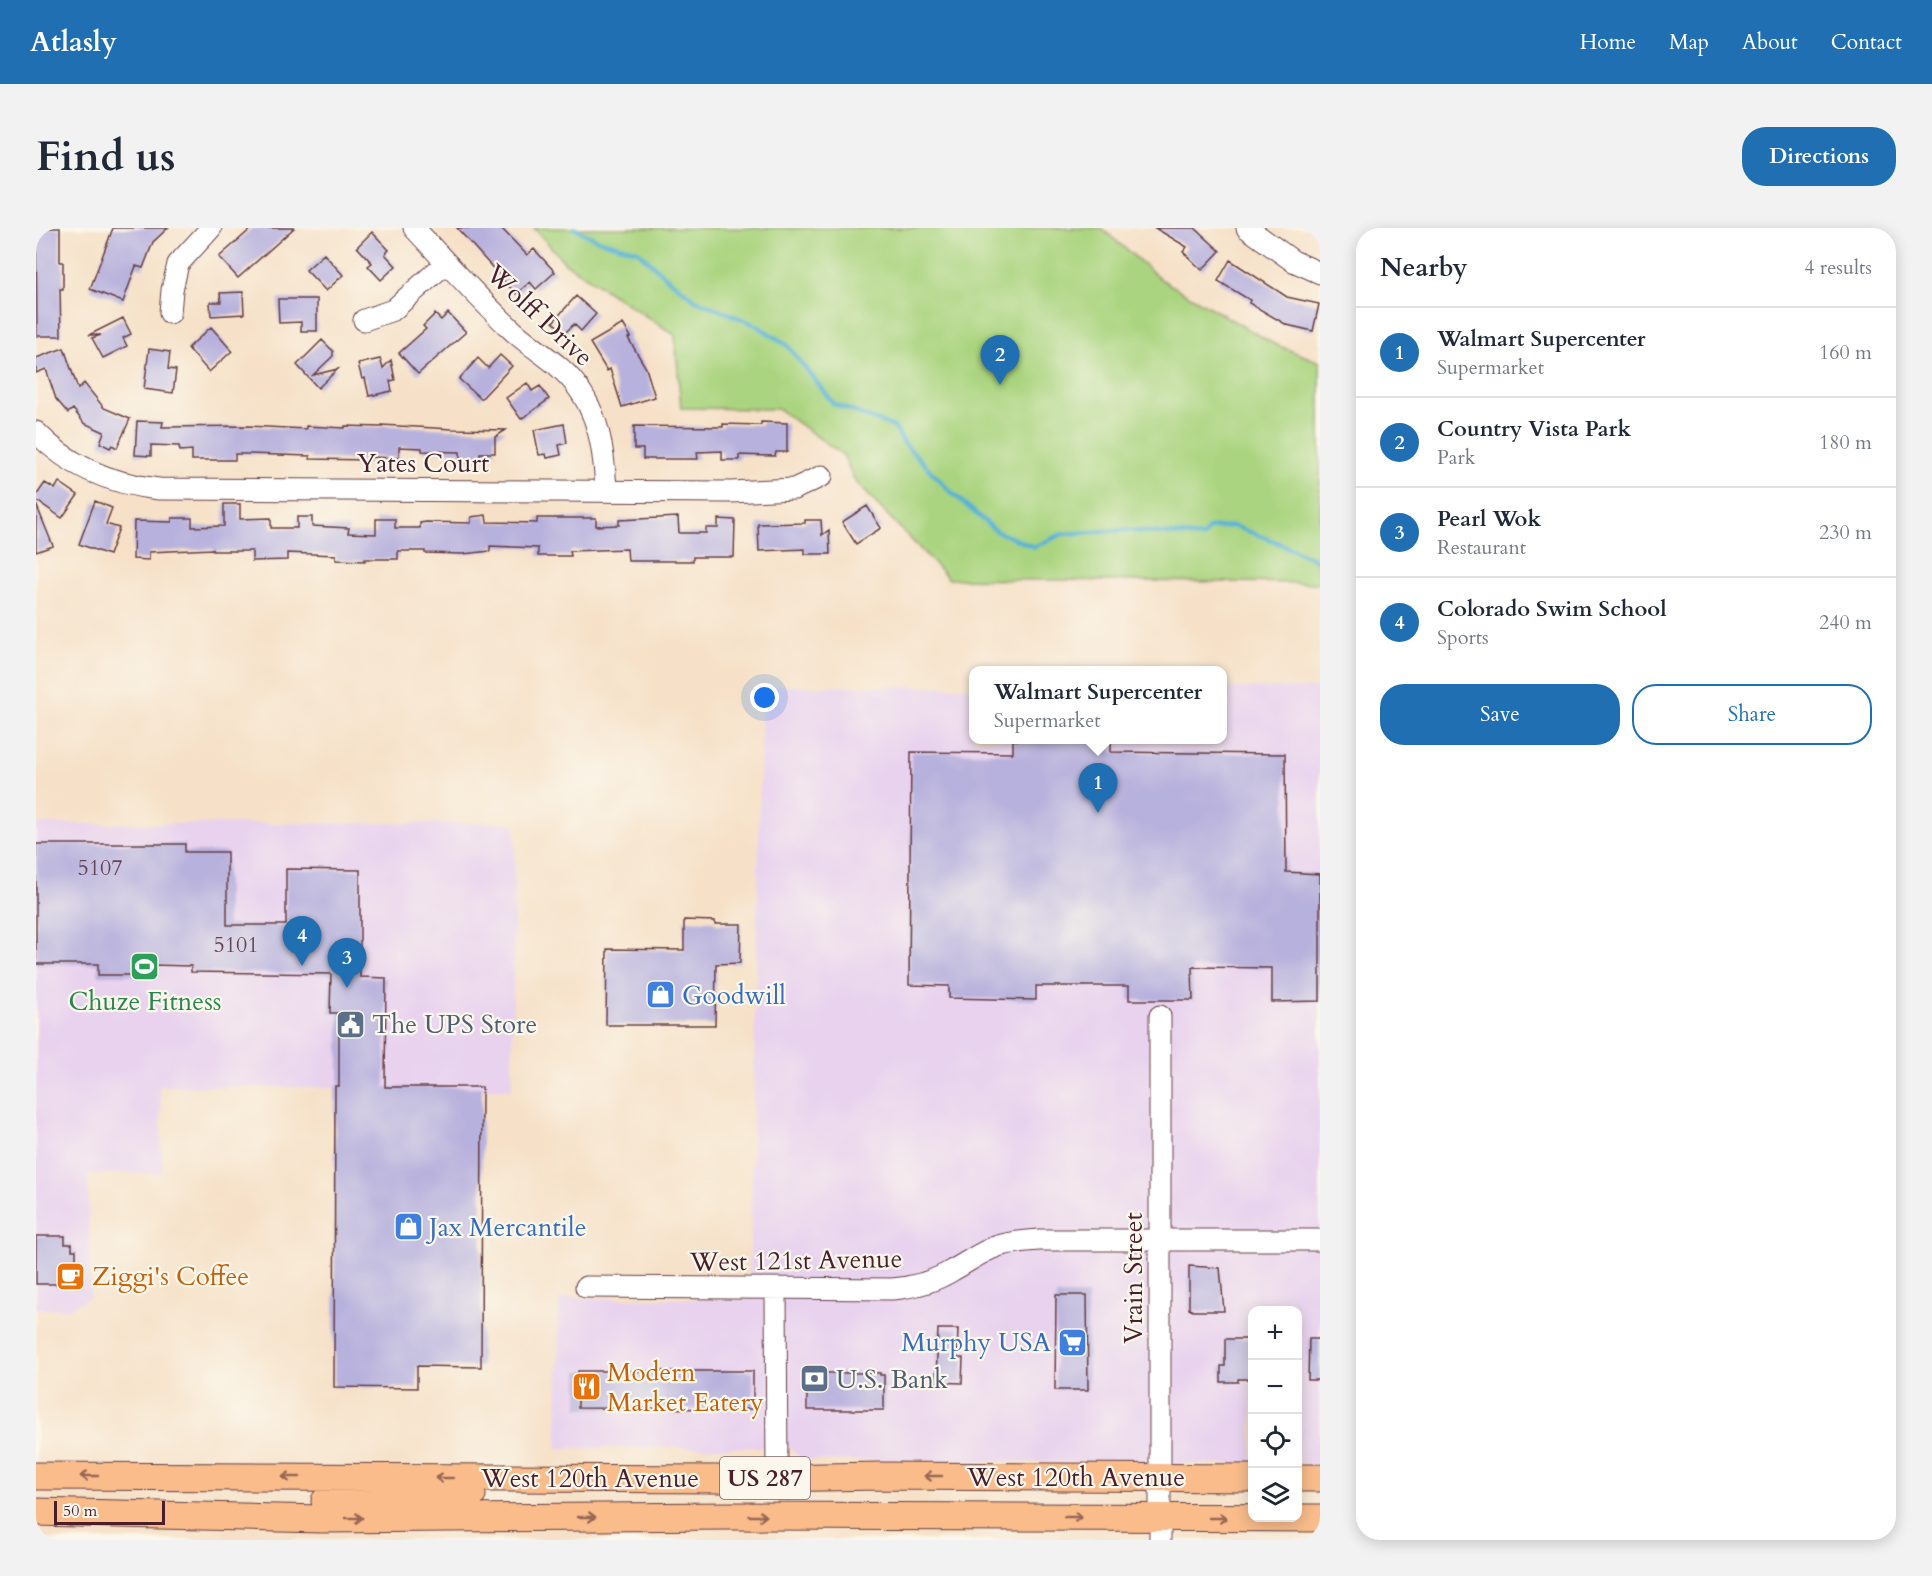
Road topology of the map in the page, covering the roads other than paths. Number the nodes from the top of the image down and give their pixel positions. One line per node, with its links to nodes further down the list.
1 (211, 228): 6 (street)
2 (414, 228): 4 (street, Wolff Drive)
3 (1246, 228): 5 (street)
4 (446, 263): 7 (street); 10 (street, Wolff Drive)
5 (1320, 273)
6 (170, 314)
7 (364, 320)
8 (38, 438): 10 (street, Yates Court)
9 (822, 476): 10 (street, Yates Court)
10 (606, 491)
11 (1160, 1016): 13 (street, Vrain Street)
12 (1320, 1240): 13 (street, West 121st Avenue)
13 (1160, 1241): 15 (street, West 121st Avenue); 19 (street, Vrain Street)
14 (586, 1287): 15 (street, West 121st Avenue)
15 (776, 1289): 18 (street)
16 (36, 1476): 17 (main road, West 120th Avenue / US 287, one-way to 16)
17 (500, 1478): 18 (main road, West 120th Avenue / US 287); 24 (main road)
18 (774, 1478): 19 (main road, West 120th Avenue / US 287, one-way to 18); 25 (main road)
19 (1160, 1478): 20 (main road, West 120th Avenue / US 287); 27 (street, Vrain Street)
20 (1248, 1478)
21 (1302, 1478): 22 (main road)
22 (1320, 1478)
23 (36, 1512): 24 (main road, West 120th Avenue / US 287)
24 (211, 1517): 25 (main road, West 120th Avenue / US 287, one-way to 25)
25 (528, 1518): 27 (main road, West 120th Avenue / US 287, one-way to 27)
26 (1320, 1518): 27 (main road, West 120th Avenue / US 287, one-way to 26)
27 (1160, 1529)

